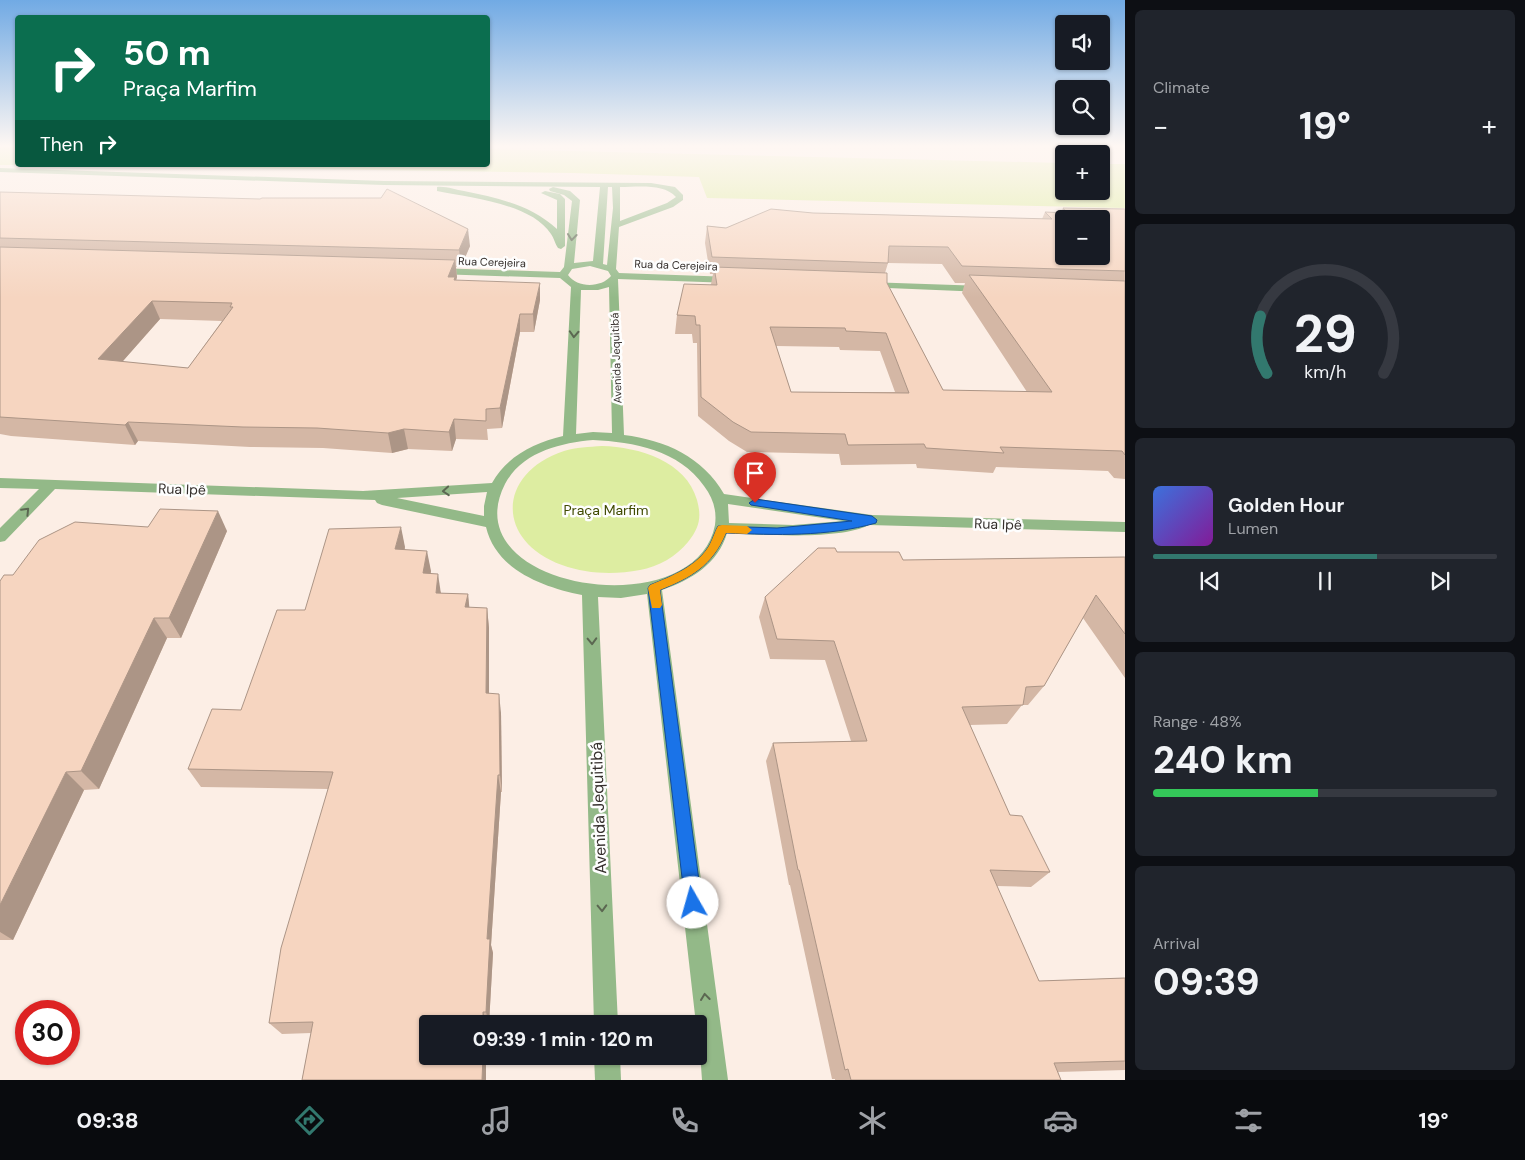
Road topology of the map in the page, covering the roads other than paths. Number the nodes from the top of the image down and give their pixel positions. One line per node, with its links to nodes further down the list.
1 (475, 197): 8 (street)
2 (558, 197): 8 (street)
3 (573, 197): 11 (street, one-way to 11)
4 (603, 197): 9 (street)
5 (617, 197): 7 (street, Avenida Jequitibá)
6 (680, 197): 7 (street)
7 (614, 226): 12 (street, Avenida Jequitibá)
8 (561, 243): 11 (street)
9 (598, 264): 11 (street, Rua Cerejeira); 12 (street)
10 (424, 271): 11 (street, Rua Cerejeira)
11 (565, 271): 15 (street)
12 (614, 275): 13 (street, Rua da Cerejeira); 15 (street); 17 (street, Avenida Jequitibá)
13 (746, 280)
14 (856, 284): 16 (street)
15 (576, 285): 18 (street, one-way to 18)
16 (995, 289)
17 (618, 436): 18 (street); 23 (street)
18 (569, 439): 21 (street)
19 (0, 483): 20 (street, Rua Ipê)
20 (52, 484): 22 (street, Rua Ipê); 28 (street, one-way to 20)
21 (495, 488): 22 (street, Rua Ipê, one-way to 22); 25 (street)
22 (363, 496): 25 (street, Rua Ipê)
23 (718, 498): 24 (street, Rua Ipê); 27 (street)
24 (872, 520): 26 (street, Rua Ipê); 27 (street, Rua Ipê)
25 (491, 523): 30 (street)
26 (1125, 527)
27 (722, 528): 29 (street)
28 (0, 537)
29 (654, 588): 30 (street); 34 (street, one-way to 29)
30 (590, 592): 31 (street, Avenida Jequitibá, one-way to 31)
31 (606, 1015)
32 (607, 1065): 33 (street)
33 (608, 1080)
34 (715, 1080)

